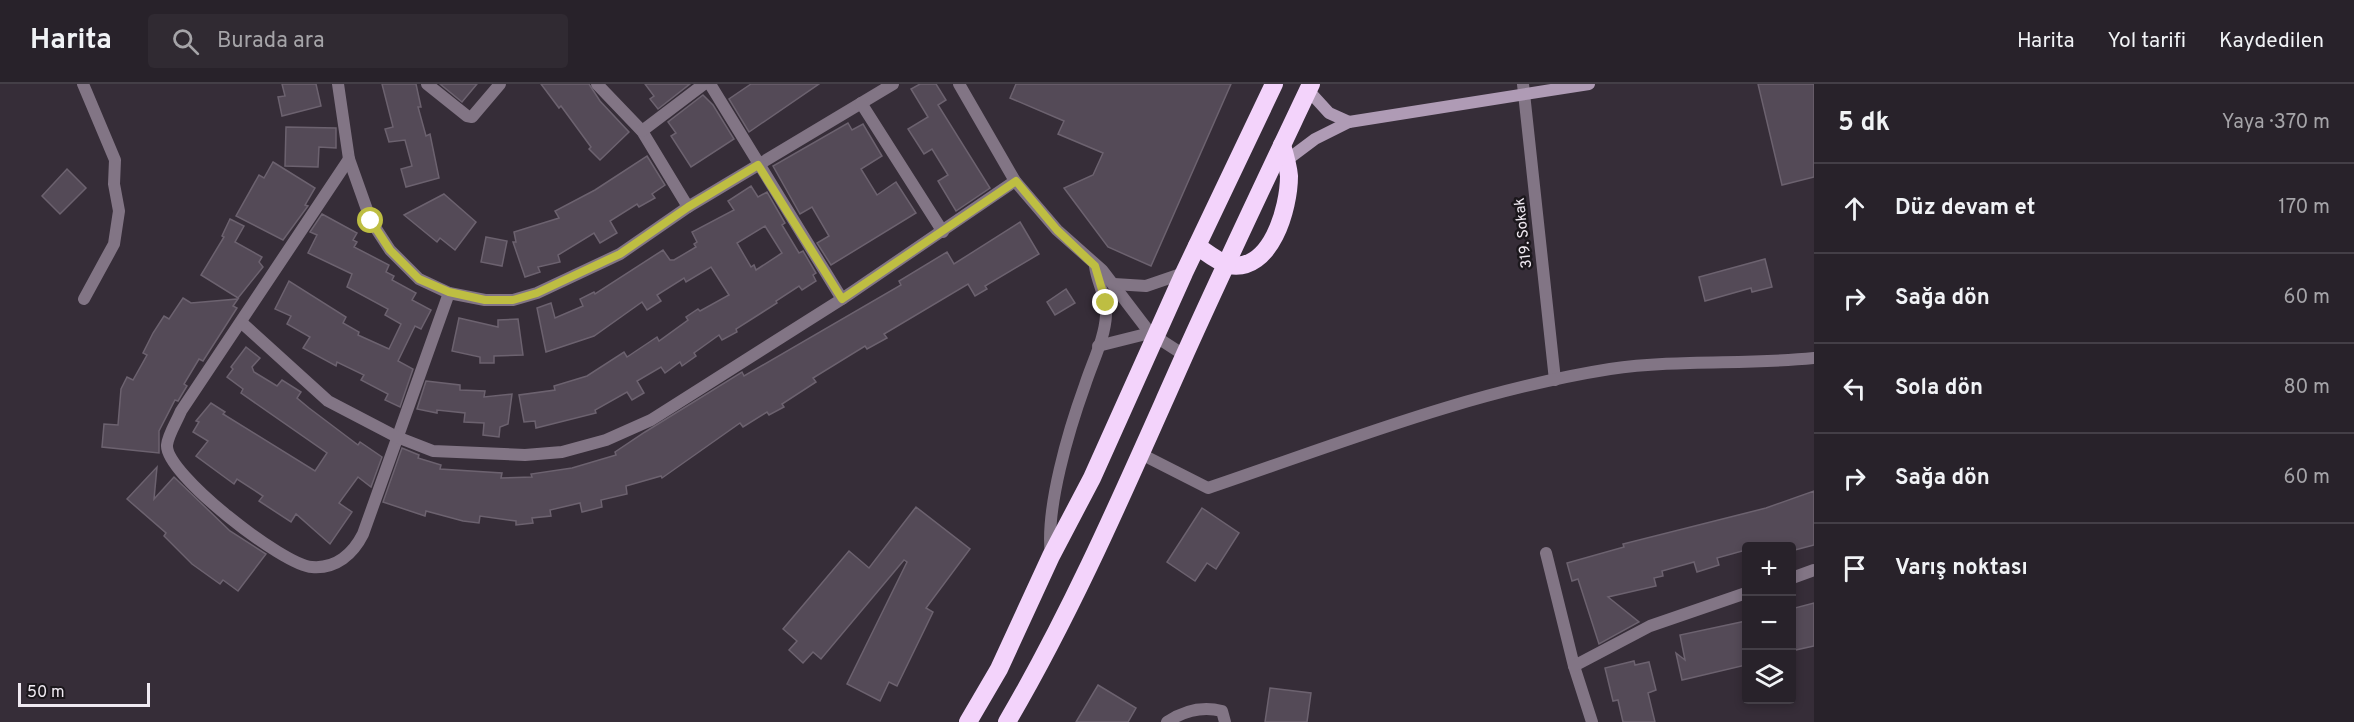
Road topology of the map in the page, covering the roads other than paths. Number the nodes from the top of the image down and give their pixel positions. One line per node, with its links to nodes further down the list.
1 (83, 84): 29 (street)
2 (338, 84): 18 (street)
3 (427, 84): 4 (street)
4 (500, 84)
5 (597, 84): 16 (street)
6 (704, 84): 16 (street)
7 (710, 84): 19 (street)
8 (892, 84): 14 (street)
9 (959, 84): 20 (street)
10 (1274, 84): 23 (highway)
11 (1589, 84): 13 (street)
12 (1310, 87): 15 (street); 17 (highway)
13 (1524, 90): 15 (street); 36 (street, 319. Sokak)
14 (861, 103): 19 (street); 22 (street)
15 (1349, 122): 17 (street)
16 (642, 131): 21 (street)
17 (1284, 152): 24 (highway); 24 (highway)
18 (349, 159): 28 (street); 31 (street)
19 (758, 165): 21 (street); 30 (street)
20 (1016, 181): 22 (street); 25 (street)
21 (688, 207): 28 (street)
22 (943, 232): 30 (street)
23 (1197, 246): 24 (highway); 26 (highway)
24 (1226, 264): 34 (highway)
25 (1095, 266): 27 (street); 33 (street)
26 (1184, 273): 27 (street); 32 (highway)
27 (1114, 284): 32 (street)
28 (449, 292): 37 (street)
29 (84, 299)
30 (842, 299): 37 (street)
31 (242, 323): 37 (street); 37 (street)
32 (1153, 336): 33 (street); 34 (street); 40 (highway)
33 (1098, 346): 40 (street)
34 (1185, 355): 38 (highway)
35 (1814, 358): 36 (street)
36 (1555, 380): 38 (street)
37 (397, 437)
38 (1141, 454): 46 (highway)
39 (1546, 553): 44 (street)
40 (1052, 556): 45 (highway)
41 (1814, 570): 42 (street)
42 (1796, 576)
43 (1742, 594): 44 (street)
44 (1574, 666): 49 (street)
45 (968, 722)
46 (1008, 722)
47 (1167, 722): 48 (street)
48 (1225, 722)
49 (1592, 722)

